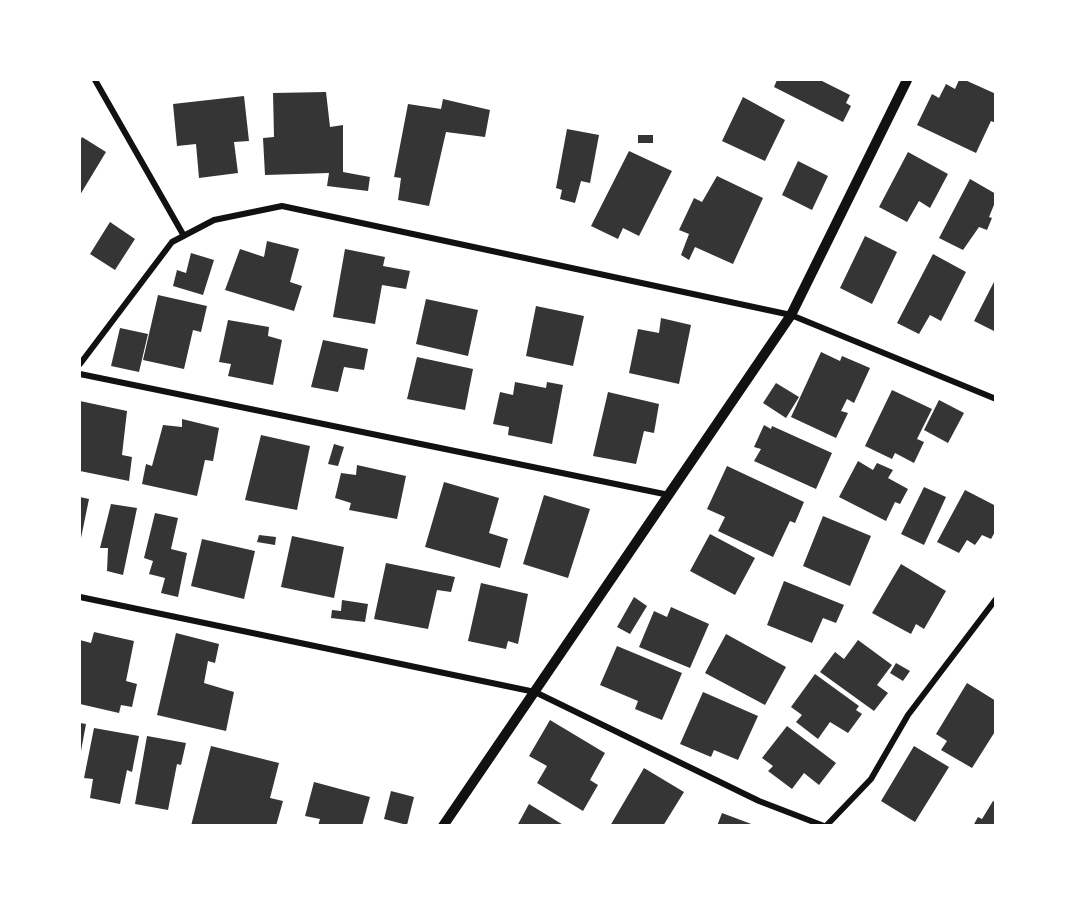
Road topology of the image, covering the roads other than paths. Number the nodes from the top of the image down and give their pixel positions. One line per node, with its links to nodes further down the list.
1 (95, 80): 3 (street)
2 (907, 80): 4 (street)
3 (184, 236): 4 (street); 5 (street)
4 (791, 315): 7 (street); 8 (street)
5 (80, 364)
6 (80, 374): 8 (street)
7 (996, 399)
8 (669, 495): 11 (street)
9 (80, 597): 11 (street)
10 (996, 599): 13 (street)
11 (535, 692): 12 (street); 13 (street)
12 (443, 825)
13 (825, 825)

